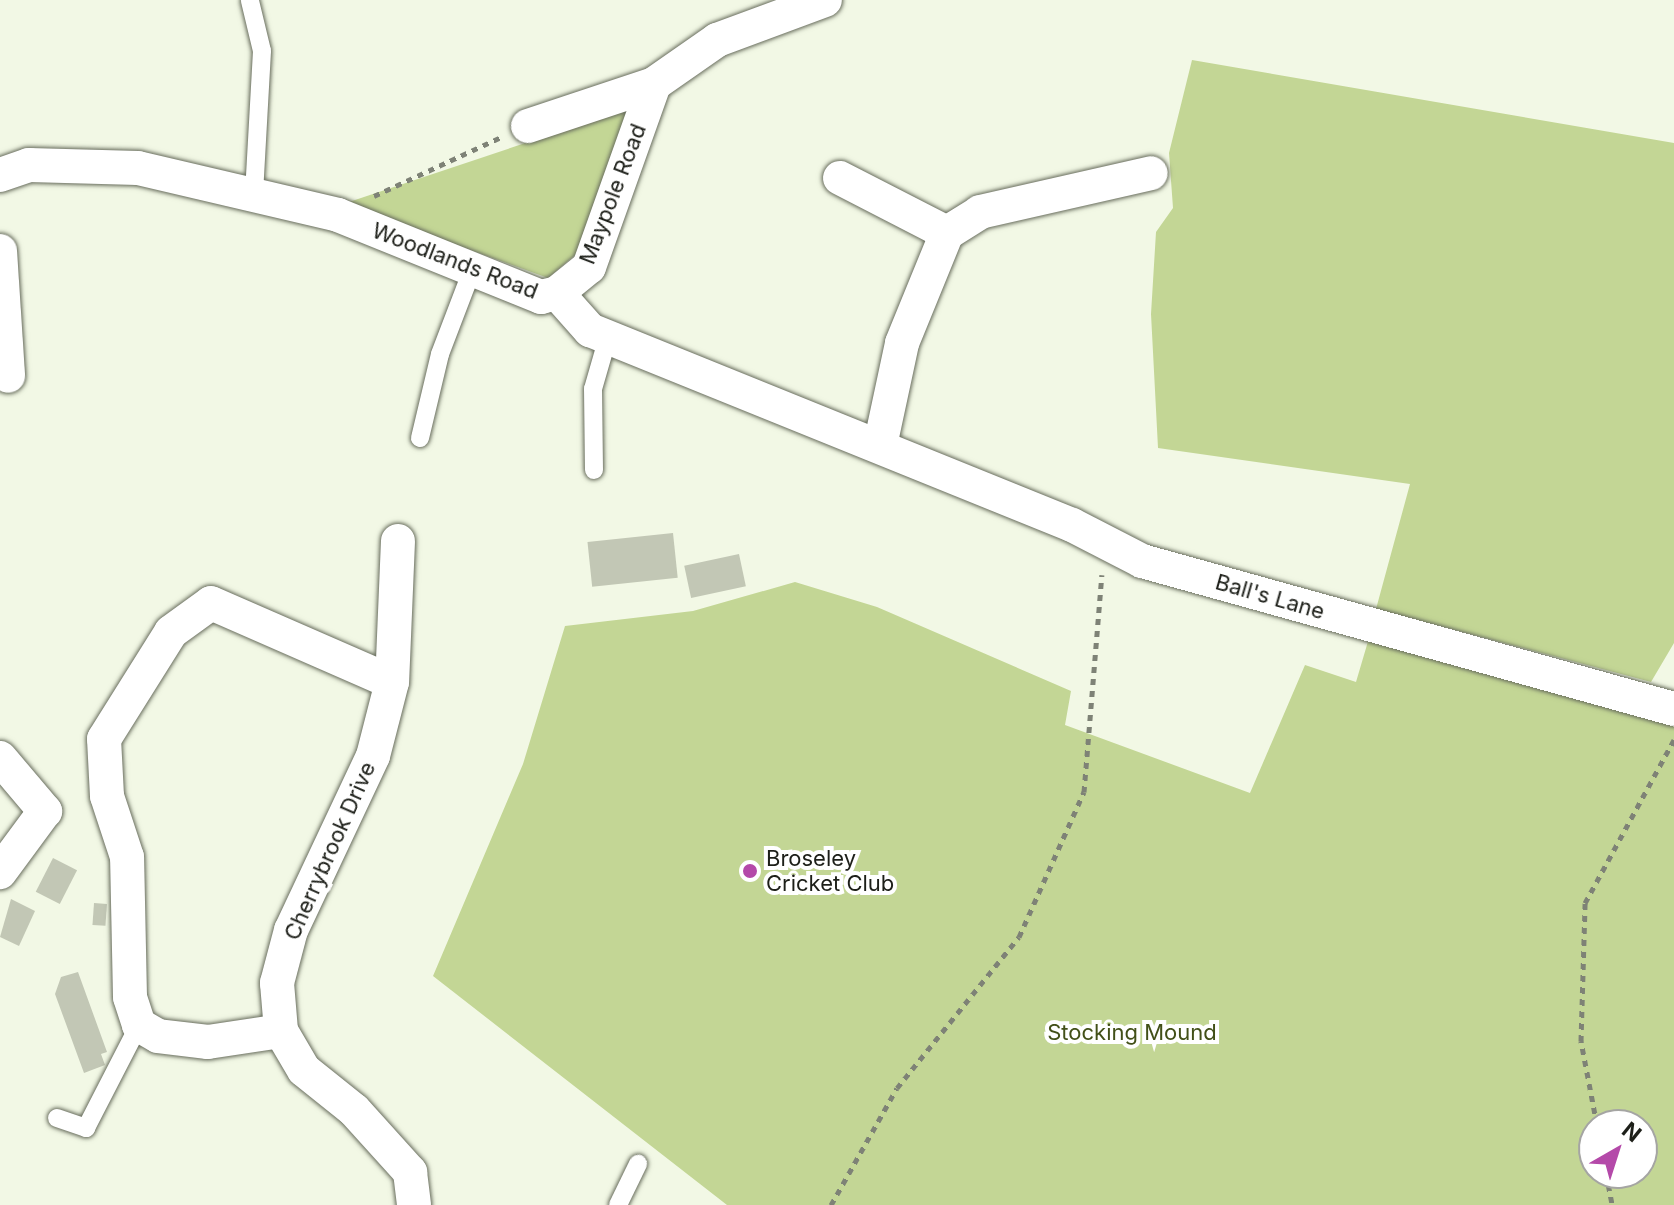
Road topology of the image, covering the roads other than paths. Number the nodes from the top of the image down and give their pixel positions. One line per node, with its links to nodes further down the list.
1 (825, 0): 3 (street, Maypole Road)
2 (250, 1): 8 (lane)
3 (654, 84): 4 (street, Maypole Road); 12 (street, Maypole Road)
4 (528, 126)
5 (1151, 173): 9 (street)
6 (0, 175): 8 (street, Woodlands Road)
7 (840, 179): 9 (street)
8 (254, 195): 11 (street, Woodlands Road)
9 (947, 233): 16 (street)
10 (0, 251): 14 (street)
11 (472, 270): 12 (street, Woodlands Road); 15 (lane)
12 (557, 293): 13 (street, Woodlands Road)
13 (608, 337): 16 (street, Woodlands Road); 17 (lane)
14 (8, 376)
15 (420, 438)
16 (880, 446): 20 (street, Ball's Lane)
17 (594, 470)
18 (398, 541): 19 (street, Cherrybrook Drive)
19 (392, 682): 23 (street); 24 (street, Cherrybrook Drive)
20 (1674, 709)
21 (0, 758): 22 (street)
22 (0, 872)
23 (139, 1025): 24 (street); 25 (lane)
24 (281, 1031): 27 (street, Cherrybrook Drive)
25 (57, 1118)
26 (638, 1164): 28 (lane)
27 (414, 1205)
28 (618, 1205)

